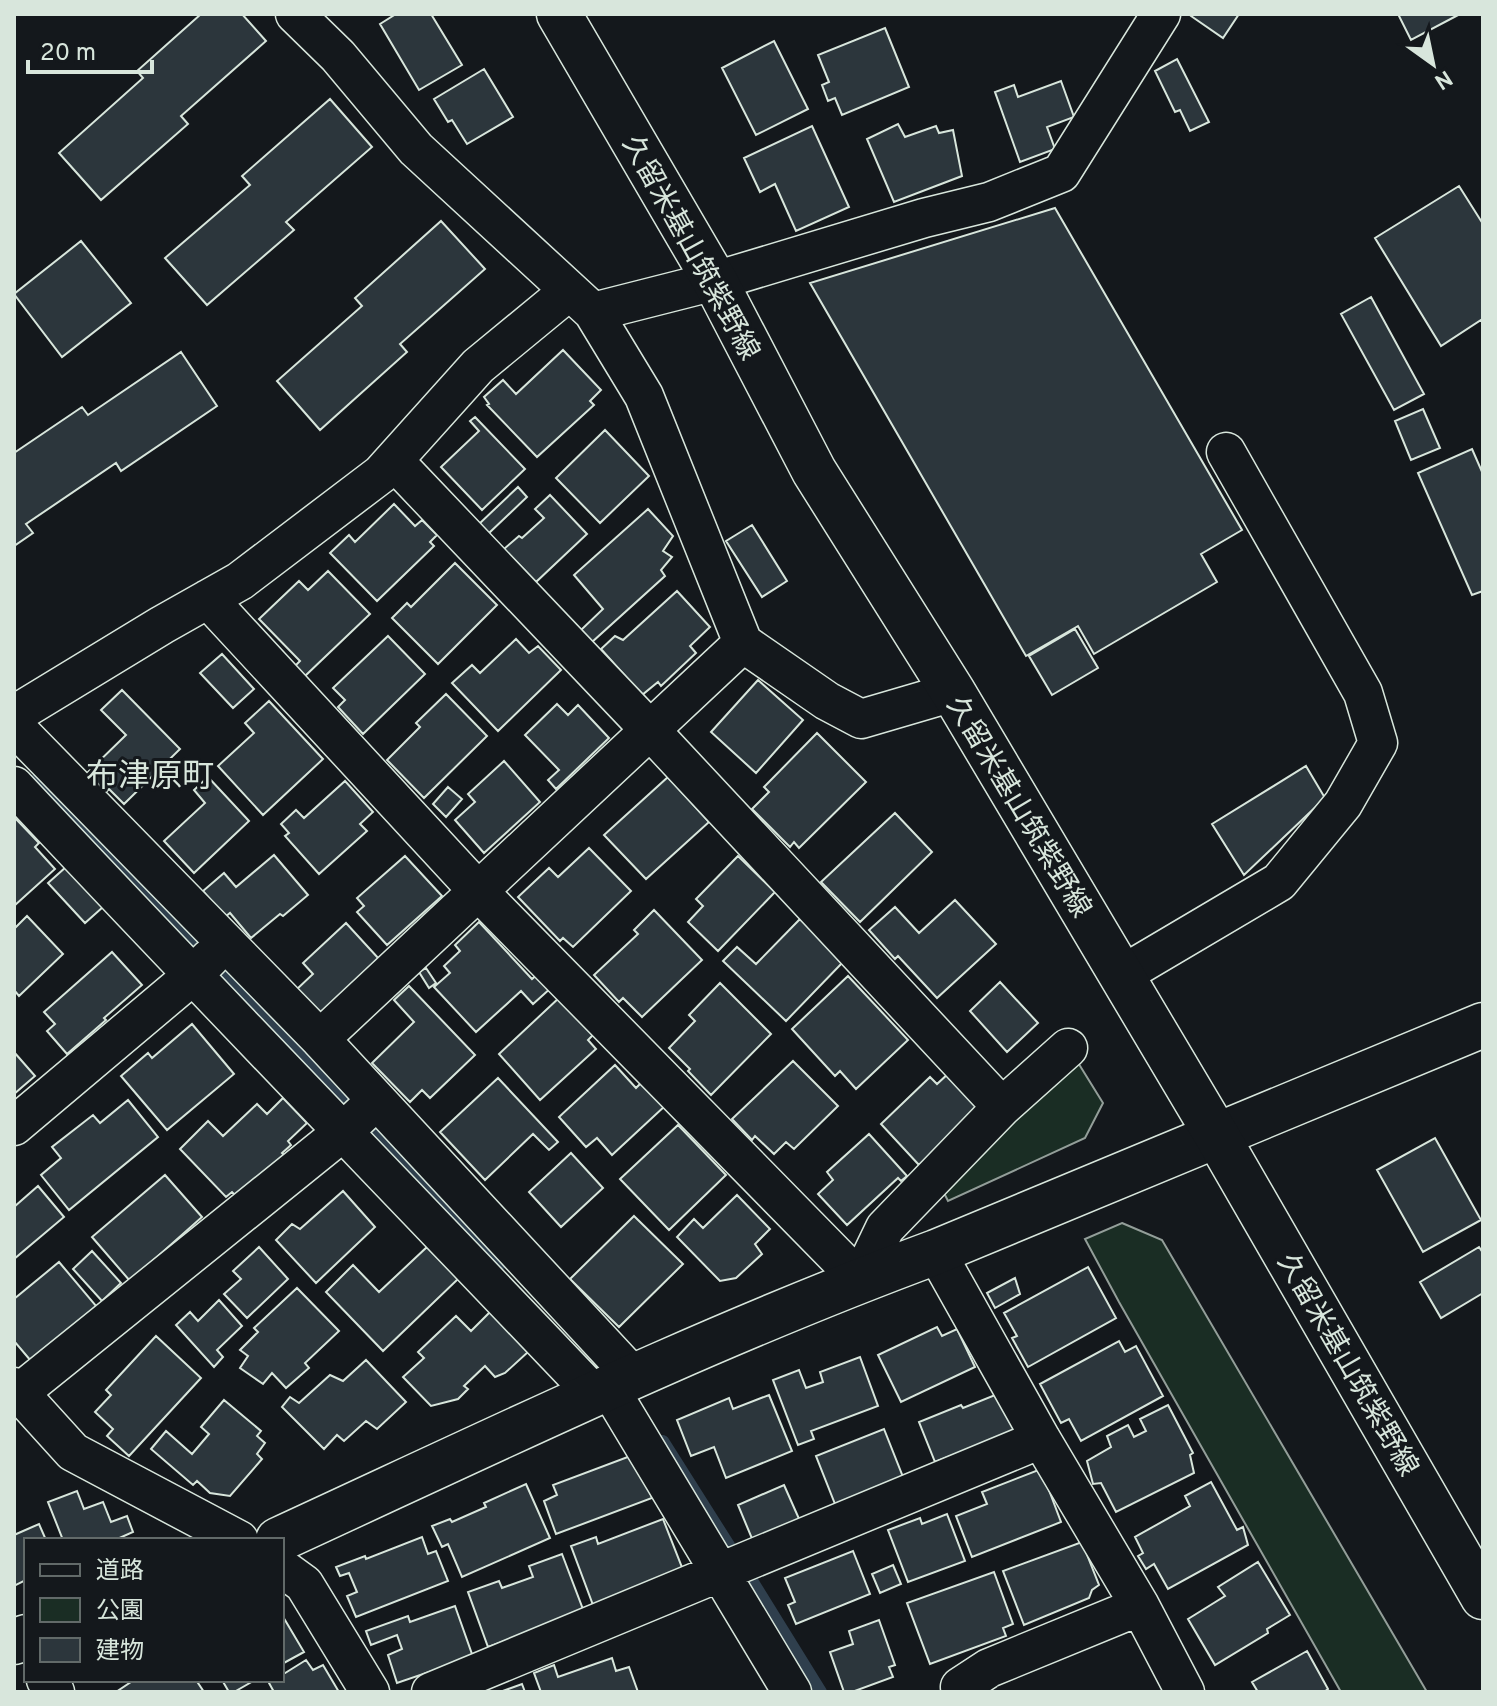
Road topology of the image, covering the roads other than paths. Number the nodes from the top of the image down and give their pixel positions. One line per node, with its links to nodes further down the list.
1 (295, 14): 5 (street)
2 (559, 14): 4 (main road, 久留米基山筑紫野線)
3 (1161, 14): 4 (street)
4 (715, 281): 5 (street); 10 (main road, 久留米基山筑紫野線)
5 (581, 302): 7 (street); 9 (street)
6 (1226, 452): 18 (street)
7 (394, 461): 8 (street); 12 (street)
8 (208, 599): 11 (street); 15 (street)
9 (743, 643): 10 (street); 12 (street)
10 (953, 692): 18 (main road, 久留米基山筑紫野線)
11 (14, 715)
12 (650, 730): 15 (street); 23 (street)
13 (21, 748): 16 (street)
14 (14, 786): 17 (street)
15 (479, 892): 20 (street); 28 (street)
16 (226, 942): 17 (street); 20 (street)
17 (192, 976): 24 (street); 25 (street)
18 (1120, 976): 26 (main road, 久留米基山筑紫野線)
19 (1483, 1025): 26 (main road)
20 (320, 1039): 22 (street)
21 (1068, 1048): 23 (street)
22 (377, 1100): 25 (street); 29 (street)
23 (1002, 1107): 28 (street)
24 (14, 1126)
25 (344, 1131): 29 (street); 30 (street)
26 (1217, 1136): 27 (main road); 36 (main road, 久留米基山筑紫野線)
27 (936, 1252): 28 (main road); 31 (street)
28 (860, 1280): 29 (main road)
29 (612, 1386): 33 (main road); 35 (street)
30 (16, 1390): 32 (street)
31 (1041, 1439): 35 (street); 37 (street)
32 (235, 1538)
33 (282, 1538)
34 (284, 1569): 39 (street)
35 (719, 1572): 40 (street); 41 (street)
36 (1483, 1597)
37 (1140, 1606): 38 (street); 42 (street)
38 (962, 1690)
39 (370, 1692)
40 (431, 1692)
41 (792, 1692)
42 (1185, 1692)

